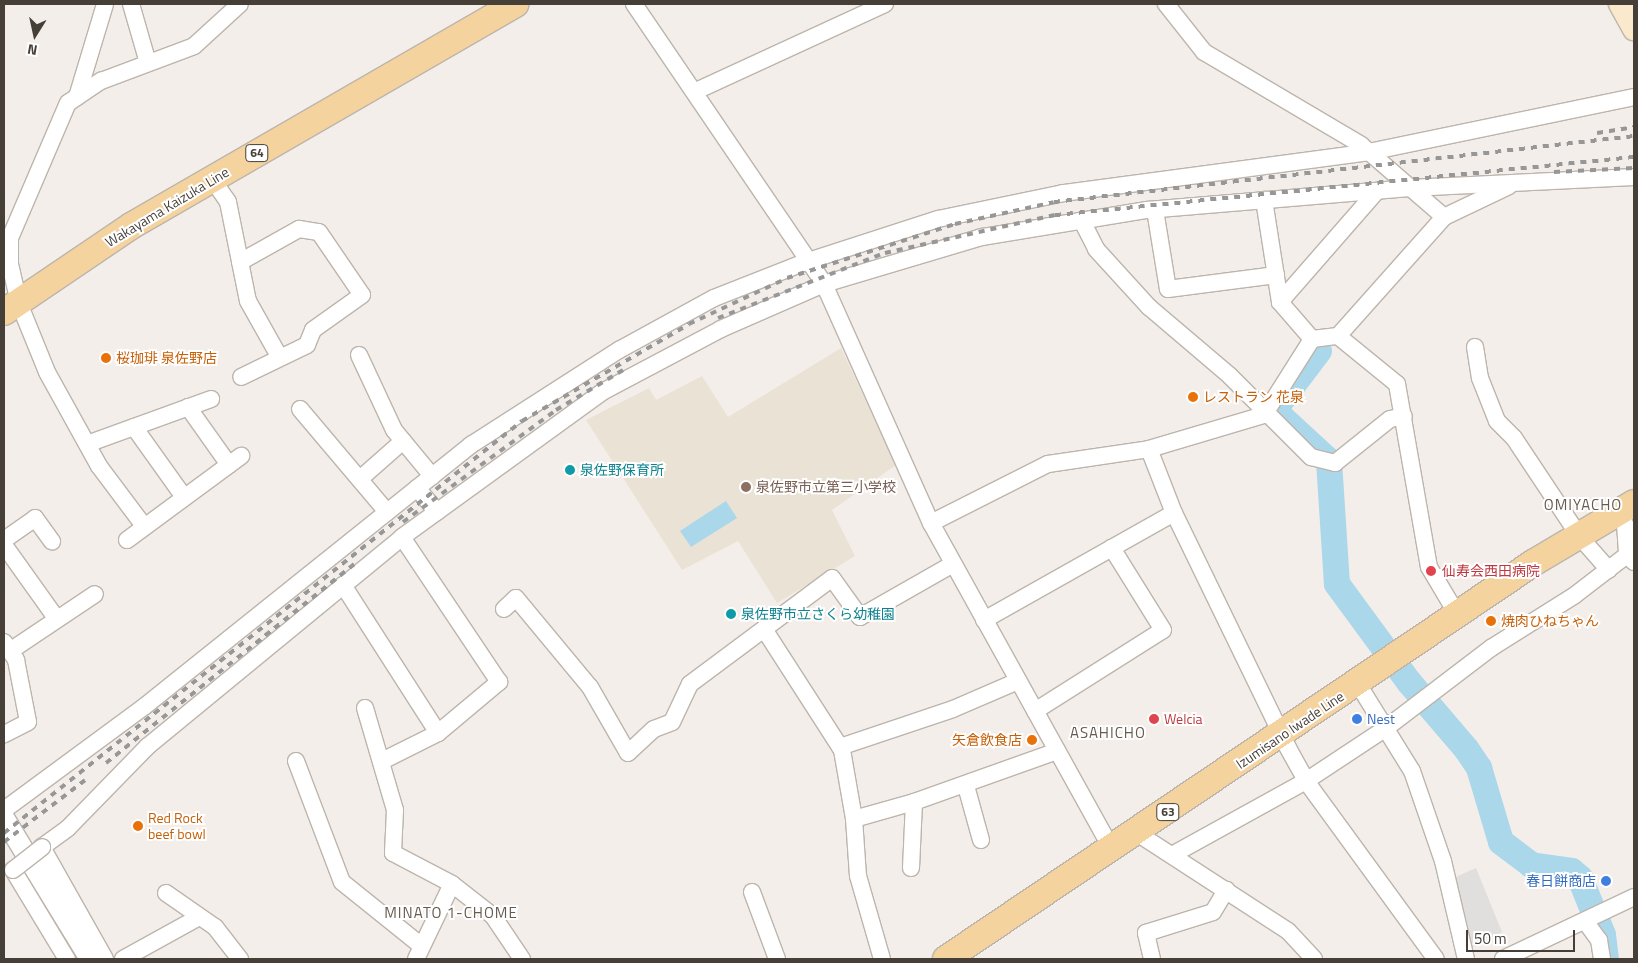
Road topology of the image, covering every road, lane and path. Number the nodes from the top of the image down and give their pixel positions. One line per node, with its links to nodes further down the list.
1 (105, 4): 12 (street)
2 (131, 4): 10 (street)
3 (240, 4): 10 (street)
4 (516, 4): 16 (main road, Wakayama Kaizuka Line / 64)
5 (634, 4): 11 (street)
6 (885, 4): 11 (street)
7 (1166, 4): 14 (street)
8 (1620, 4): 9 (main road)
9 (1634, 29)
10 (148, 63): 12 (street)
11 (696, 91): 24 (street)
12 (77, 97): 31 (street)
13 (1634, 98): 14 (street)
14 (1369, 152): 18 (street); 24 (street)
15 (1634, 177): 17 (street)
16 (212, 179): 25 (street); 31 (main road, Wakayama Kaizuka Line / 64)
17 (1515, 183): 18 (street); 22 (street)
18 (1410, 188): 19 (street); 22 (street)
19 (1378, 191): 20 (street); 29 (street)
20 (1264, 200): 21 (street); 26 (street)
21 (1154, 210): 23 (street); 28 (street)
22 (1444, 217): 32 (street)
23 (1082, 221): 27 (street); 30 (street)
24 (808, 261): 27 (street); 47 (street)
25 (240, 262): 36 (street); 36 (street)
26 (1276, 276): 28 (street); 29 (street)
27 (824, 284): 53 (street); 55 (street)
28 (1168, 289): 30 (street)
29 (1280, 302): 33 (street)
30 (1149, 307): 41 (street)
31 (12, 308): 45 (street)
32 (1338, 336): 33 (street); 42 (street)
33 (1312, 339): 41 (street)
34 (1475, 347): 57 (street)
35 (359, 355): 44 (street)
36 (280, 358): 37 (street)
37 (241, 377)
38 (211, 399): 39 (street)
39 (188, 408): 43 (street); 50 (street)
40 (300, 409): 48 (street)
41 (1264, 414): 42 (street); 46 (street)
42 (1404, 416): 70 (street)
43 (134, 427): 45 (street); 50 (street)
44 (403, 441): 47 (street); 48 (street)
45 (87, 444): 56 (street)
46 (1149, 449): 54 (street); 55 (street)
47 (432, 476): 49 (street)
48 (361, 478): 52 (street)
49 (417, 488): 52 (street); 53 (street)
50 (184, 497): 56 (street)
51 (1625, 508): 57 (main road, Izumisano Iwade Line / 63); 64 (street)
52 (387, 512): 90 (street)
53 (437, 512): 58 (street)
54 (1174, 513): 63 (street); 82 (street)
55 (931, 523): 65 (street)
56 (144, 526): 60 (street)
57 (1579, 536): 66 (street); 70 (main road, Izumisano Iwade Line / 63)
58 (402, 537): 67 (street); 81 (street)
59 (4, 540): 61 (street)
60 (127, 540)
61 (52, 541)
62 (4, 545): 71 (street)
63 (1112, 548): 72 (street); 78 (street)
64 (1631, 559): 66 (street)
65 (953, 564): 72 (street); 73 (street)
66 (1609, 570): 79 (street)
67 (343, 585): 81 (street); 94 (street)
68 (94, 594): 71 (street)
69 (504, 609): 73 (street)
70 (1462, 613): 76 (main road, Izumisano Iwade Line / 63)
71 (56, 618): 74 (street)
72 (984, 620): 75 (street)
73 (764, 629): 83 (street)
74 (7, 646): 80 (street)
75 (1018, 681): 78 (street); 83 (street)
76 (1358, 684): 79 (street); 82 (main road, Izumisano Iwade Line / 63)
77 (366, 708): 86 (street)
78 (1035, 711): 84 (street)
79 (1386, 728): 87 (street); 118 (street)
80 (4, 734)
81 (438, 734): 86 (street)
82 (1281, 736): 87 (street); 92 (main road, Izumisano Iwade Line / 63)
83 (840, 747): 91 (street)
84 (1057, 751): 88 (street); 95 (street)
85 (296, 761): 105 (street)
86 (382, 761): 98 (street)
87 (1306, 781): 96 (street); 117 (street)
88 (966, 786): 89 (street); 93 (street)
89 (914, 802): 91 (street); 97 (street)
90 (5, 808): 108 (street)
91 (854, 820): 114 (street)
92 (1137, 833): 95 (main road, Izumisano Iwade Line / 63); 96 (street)
93 (981, 840)
94 (42, 847): 107 (street, bridge); 109 (street)
95 (1112, 850): 106 (main road, Izumisano Iwade Line / 63)
96 (1172, 855): 99 (street)
97 (912, 868)
98 (452, 884): 105 (street); 112 (street)
99 (1226, 890): 115 (street); 116 (street)
100 (752, 892): 113 (street)
101 (166, 893): 103 (street)
102 (1634, 897): 104 (street)
103 (200, 917): 110 (street); 111 (street)
104 (1591, 918): 119 (street); 120 (street)
105 (418, 952)
106 (953, 957)
107 (67, 959)
108 (90, 959)
109 (105, 959)
110 (123, 959)
111 (240, 959)
112 (522, 959)
113 (777, 959)
114 (882, 959)
115 (1152, 959)
116 (1314, 959)
117 (1436, 959)
118 (1466, 959)
119 (1503, 959)
120 (1602, 959)

